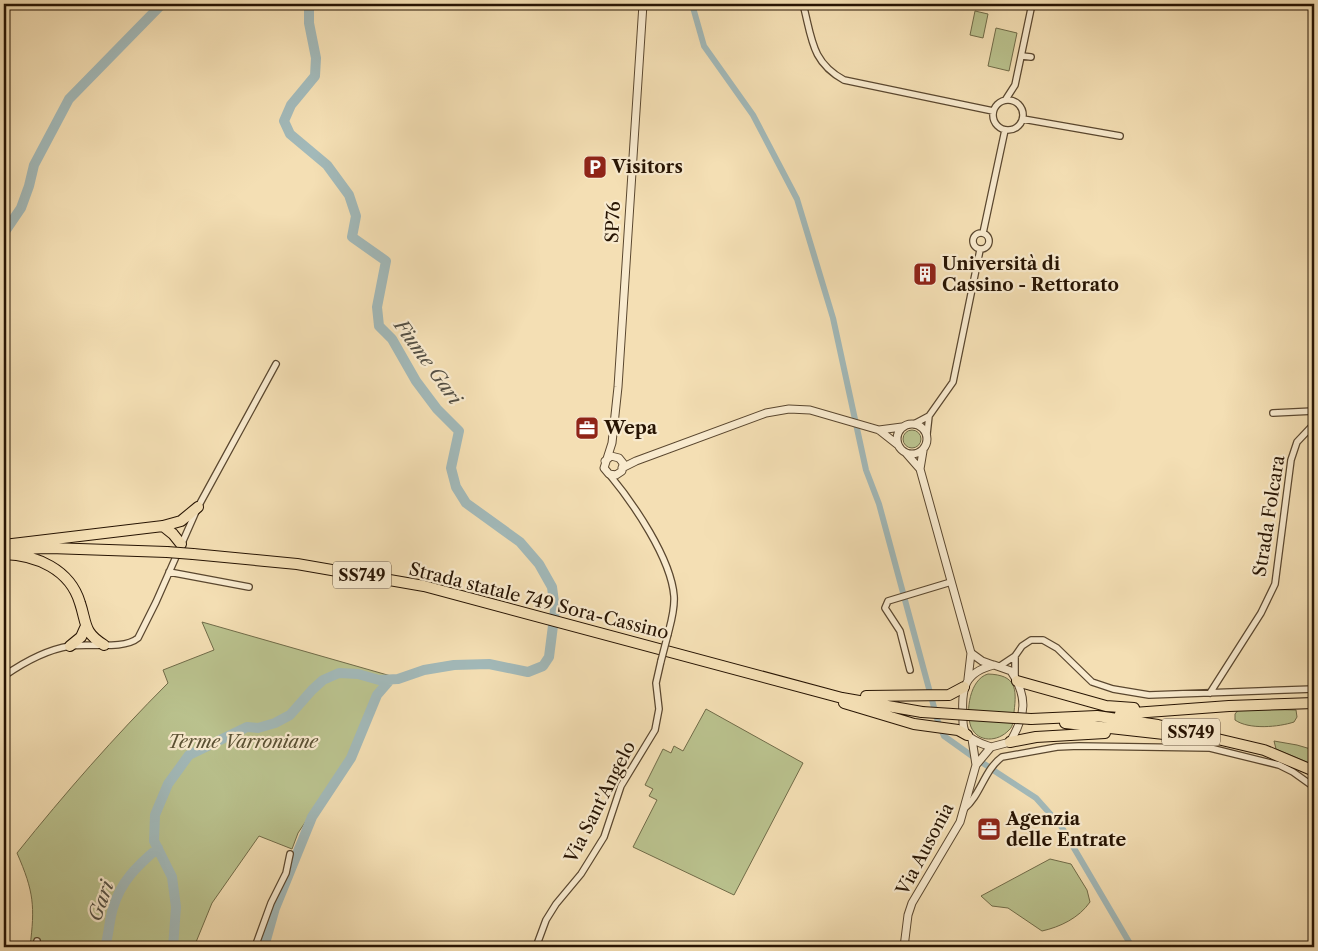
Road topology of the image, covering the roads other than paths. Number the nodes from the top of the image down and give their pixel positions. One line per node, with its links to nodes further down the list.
1 (642, 4): 24 (street, SP76)
2 (803, 4): 9 (street)
3 (1032, 4): 4 (street)
4 (1022, 56): 5 (street); 6 (street)
5 (1031, 57)
6 (1015, 85): 7 (street); 8 (street)
7 (1006, 100): 8 (street); 9 (street)
8 (1016, 101): 10 (street)
9 (994, 111): 11 (street)
10 (1023, 119): 11 (street); 12 (street)
11 (1005, 130): 13 (street)
12 (1120, 136)
13 (983, 233): 14 (street); 14 (street)
14 (980, 250): 18 (street)
15 (276, 364): 35 (street)
16 (1314, 411): 17 (street)
17 (1273, 413)
18 (929, 416): 19 (street); 23 (street)
19 (914, 424): 21 (street); 23 (street)
20 (1314, 424): 56 (street, Strada Folcara)
21 (902, 427): 22 (street); 25 (street)
22 (879, 430): 25 (street); 30 (street)
23 (927, 434): 26 (street)
24 (612, 443): 28 (street, SP76); 29 (street, SP76)
25 (898, 445): 27 (street)
26 (923, 451): 27 (street); 31 (street)
27 (906, 454): 31 (street)
28 (619, 458): 29 (street); 30 (street); 32 (street, SP76)
29 (606, 461): 33 (street)
30 (636, 461): 32 (street)
31 (920, 469): 42 (street)
32 (621, 470): 33 (street); 34 (street)
33 (609, 474): 34 (street, Via Sant'Angelo)
34 (620, 487): 72 (street, Via Sant'Angelo, bridge)
35 (198, 507): 36 (highway); 37 (street)
36 (163, 526): 37 (highway); 38 (highway)
37 (181, 544): 41 (street)
38 (4, 545)
39 (4, 550): 54 (highway, Strada statale 749 Sora-Cassino / SS749, bridge)
40 (4, 554): 44 (highway)
41 (168, 572): 43 (street); 45 (street)
42 (951, 582): 47 (street); 50 (street)
43 (249, 587)
44 (85, 628): 45 (highway); 46 (highway)
45 (104, 645): 46 (street)
46 (70, 646): 51 (street)
47 (971, 653): 49 (street); 53 (street)
48 (1015, 656): 49 (street); 52 (street); 56 (street)
49 (996, 665): 52 (street); 53 (street)
50 (910, 670)
51 (4, 676)
52 (1016, 679): 58 (highway); 63 (street)
53 (966, 683): 54 (highway); 62 (street)
54 (800, 687): 60 (highway, Strada statale 749 Sora-Cassino / SS749, bridge); 62 (highway)
55 (1314, 689): 56 (street)
56 (1210, 693)
57 (1314, 703): 58 (highway)
58 (1172, 710): 59 (highway)
59 (1097, 716): 60 (highway, Strada statale 749 Sora-Cassino / SS749); 65 (highway, Strada statale 749 Sora-Cassino / SS749)
60 (1030, 719): 61 (highway, Strada statale 749 Sora-Cassino / SS749)
61 (1171, 735): 63 (highway); 65 (highway, Strada statale 749 Sora-Cassino / SS749)
62 (970, 737): 64 (street); 66 (street, Via Ausonia)
63 (1010, 742): 64 (street)
64 (991, 748): 66 (street, Via Ausonia)
65 (1283, 758): 67 (highway, Strada statale 749 Sora-Cassino / SS749)
66 (976, 765): 69 (street, Via Ausonia)
67 (1314, 771)
68 (1314, 787): 69 (street)
69 (964, 809): 73 (street, Via Ausonia)
70 (290, 854): 71 (street)
71 (255, 947)
72 (536, 947)
73 (904, 947)

